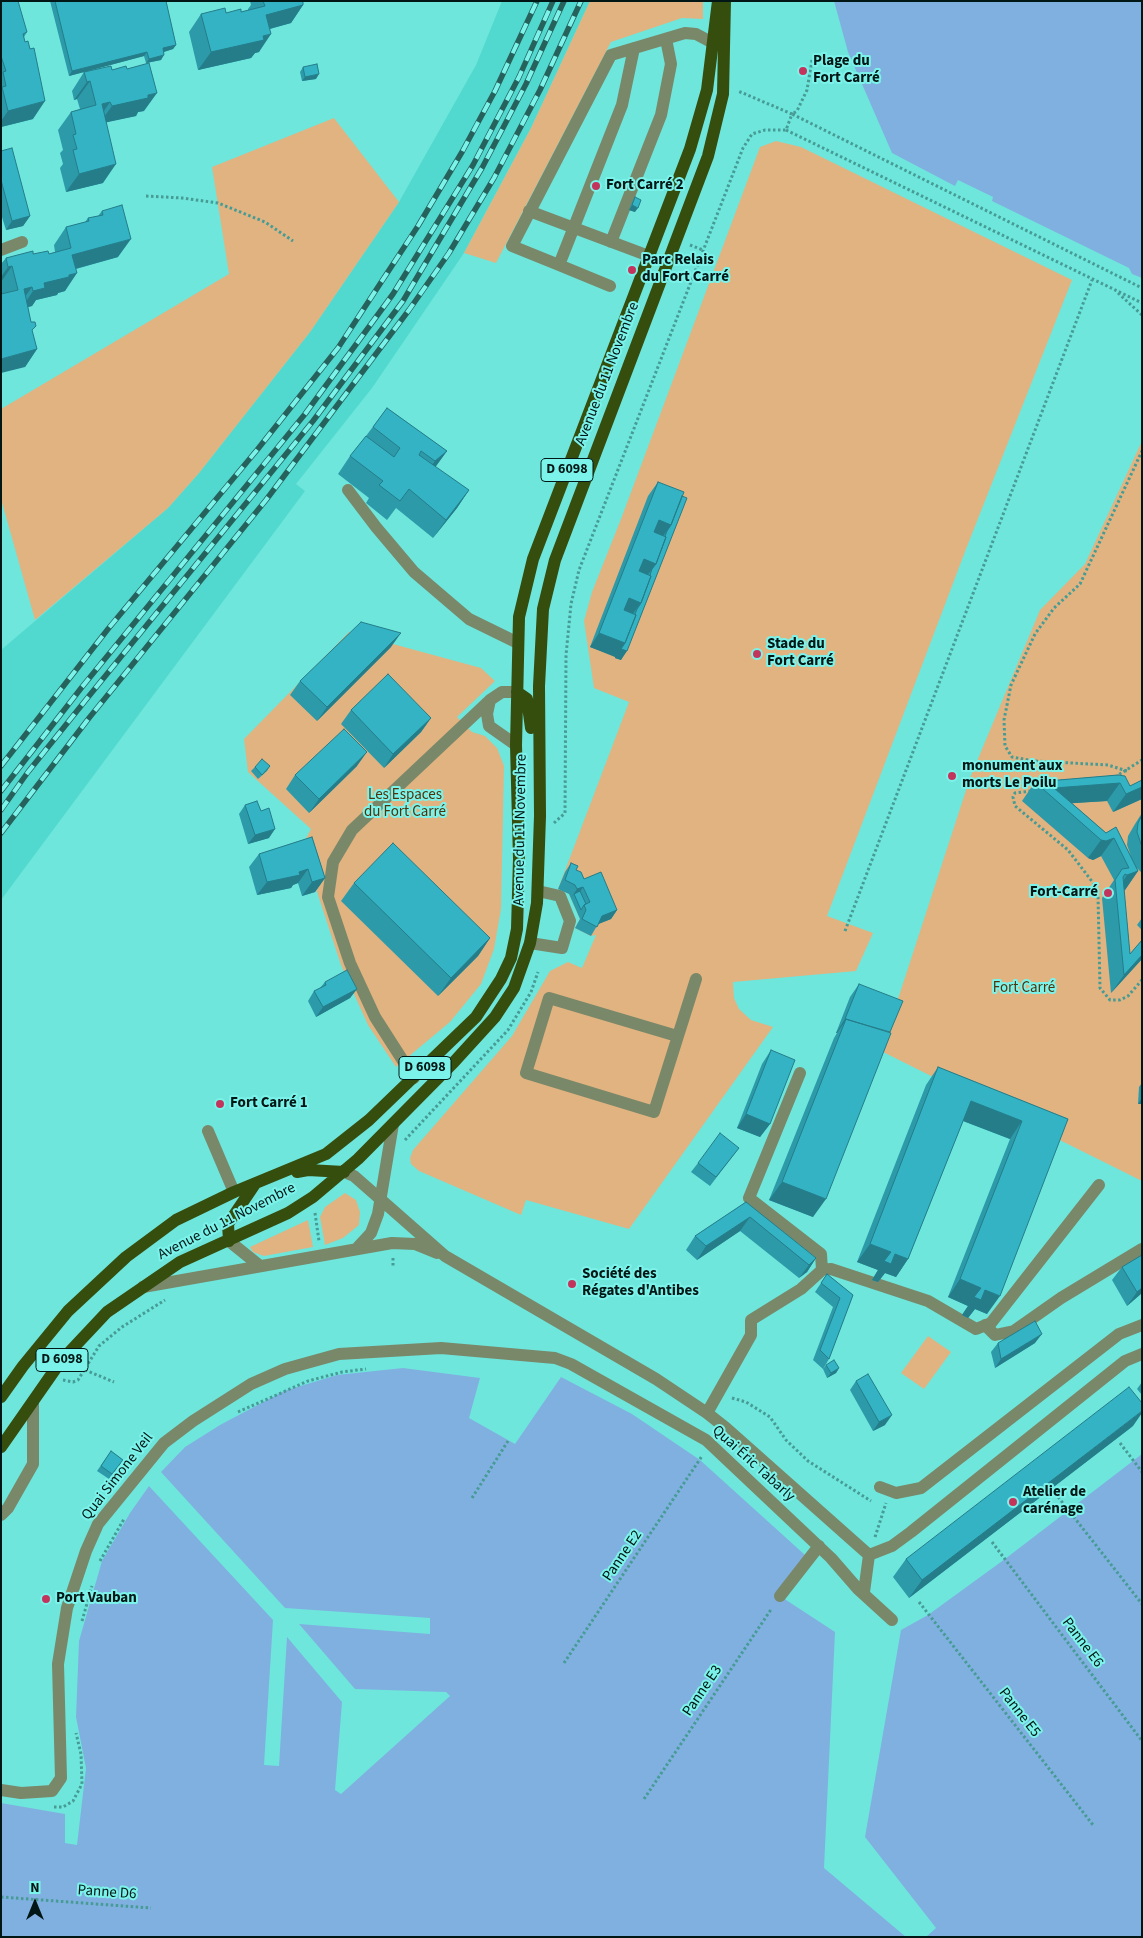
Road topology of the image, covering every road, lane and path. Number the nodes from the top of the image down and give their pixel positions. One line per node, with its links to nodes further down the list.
1 (718, 1): 4 (main road, Avenue du 11 Novembre / D 6098)
2 (725, 1): 7 (main road, Avenue du 11 Novembre / D 6098)
3 (666, 39): 4 (street); 5 (street); 15 (street)
4 (713, 43): 17 (main road, Avenue du 11 Novembre / D 6098)
5 (634, 48): 11 (street); 12 (street)
6 (812, 60): 8 (path)
7 (723, 86): 8 (path); 25 (main road, Avenue du 11 Novembre / D 6098)
8 (792, 114): 9 (path); 21 (path)
9 (786, 130): 19 (path); 39 (path)
10 (146, 196): 13 (path)
11 (529, 211): 12 (street); 18 (street)
12 (575, 228): 15 (street); 18 (street)
13 (293, 241)
14 (22, 242): 16 (street)
15 (611, 242): 17 (street)
16 (1, 250)
17 (650, 256): 25 (main road); 28 (main road, Avenue du 11 Novembre / D 6098)
18 (559, 265): 20 (street)
19 (1092, 280): 22 (path); 41 (path)
20 (610, 286)
21 (1142, 288)
22 (1116, 291): 23 (path); 24 (path)
23 (1142, 303)
24 (1142, 315)
25 (635, 345): 37 (main road, Avenue du 11 Novembre / D 6098)
26 (1142, 451): 35 (path)
27 (348, 490): 28 (street)
28 (518, 643): 29 (main road, Avenue du 11 Novembre / D 6098)
29 (517, 692): 30 (street); 33 (main road, Avenue du 11 Novembre / D 6098); 37 (main road)
30 (490, 700): 31 (street); 32 (street)
31 (467, 720): 32 (street); 47 (street)
32 (489, 726): 33 (street)
33 (516, 745): 47 (main road, Avenue du 11 Novembre / D 6098)
34 (1142, 760): 35 (path)
35 (1126, 771): 36 (path)
36 (1111, 779)
37 (540, 786): 40 (main road, Avenue du 11 Novembre / D 6098)
38 (1040, 791): 44 (path)
39 (554, 823)
40 (538, 891): 42 (main road, Avenue du 11 Novembre / D 6098); 42 (street)
41 (844, 930)
42 (530, 943): 48 (main road, Avenue du 11 Novembre / D 6098)
43 (696, 979): 45 (street)
44 (1142, 980)
45 (677, 1036): 45 (street)
46 (800, 1072): 63 (street)
47 (414, 1078): 51 (main road, Avenue du 11 Novembre / D 6098)
48 (393, 1124): 50 (main road, Avenue du 11 Novembre / D 6098); 55 (street)
49 (208, 1131): 54 (street)
50 (344, 1172): 51 (main road); 55 (street); 57 (main road, Avenue du 11 Novembre / D 6098)
51 (275, 1176): 52 (main road, Avenue du 11 Novembre / D 6098)
52 (255, 1184): 54 (main road, Avenue du 11 Novembre / D 6098); 57 (main road)
53 (1099, 1186): 66 (street)
54 (234, 1192): 74 (main road, Avenue du 11 Novembre / D 6098)
55 (381, 1201): 58 (street); 61 (street)
56 (314, 1209): 60 (path)
57 (229, 1241): 62 (street); 64 (main road, Avenue du 11 Novembre / D 6098)
58 (358, 1247): 60 (street); 61 (street)
59 (1142, 1249): 66 (street)
60 (321, 1254): 62 (street)
61 (445, 1256): 77 (street)
62 (260, 1266): 64 (street)
63 (822, 1270): 66 (street); 75 (street)
64 (140, 1287): 76 (main road, Avenue du 11 Novembre / D 6098)
65 (170, 1297): 71 (path)
66 (985, 1325)
67 (1142, 1325): 85 (street)
68 (1142, 1354): 96 (street)
69 (555, 1358): 95 (street, Quai Éric Tabarly); 108 (street, Quai Simone Veil)
70 (370, 1369): 78 (path)
71 (85, 1370): 72 (path); 73 (path)
72 (68, 1382)
73 (114, 1382)
74 (1, 1397)
75 (714, 1400): 77 (street); 89 (path)
76 (33, 1402): 81 (main road, Avenue du 11 Novembre / D 6098); 92 (street)
77 (707, 1412): 96 (street)
78 (236, 1413)
79 (508, 1441): 87 (path)
80 (1120, 1443): 83 (path)
81 (1, 1447)
82 (700, 1460): 105 (path, Panne E2)
83 (1142, 1472)
84 (880, 1487): 85 (street)
85 (896, 1492): 88 (path)
86 (1055, 1492): 102 (path)
87 (472, 1498)
88 (886, 1502): 90 (path); 93 (path)
89 (875, 1503)
90 (880, 1503)
91 (128, 1512): 97 (path)
92 (1, 1515)
93 (879, 1527)
94 (992, 1542): 107 (path, Panne E6)
95 (819, 1546): 99 (street, Quai Éric Tabarly); 100 (street)
96 (869, 1555): 99 (street)
97 (99, 1562)
98 (94, 1578): 104 (path)
99 (861, 1590): 103 (street, Quai Éric Tabarly)
100 (780, 1596): 109 (path, Panne E3)
101 (919, 1602): 111 (path, Panne E5)
102 (1142, 1604)
103 (892, 1620)
104 (80, 1626)
105 (564, 1663)
106 (74, 1726): 110 (path)
107 (1142, 1741)
108 (1, 1790)
109 (644, 1799)
110 (45, 1807)
111 (1093, 1825)
112 (1, 1896): 113 (path, Panne D6)
113 (151, 1908)

